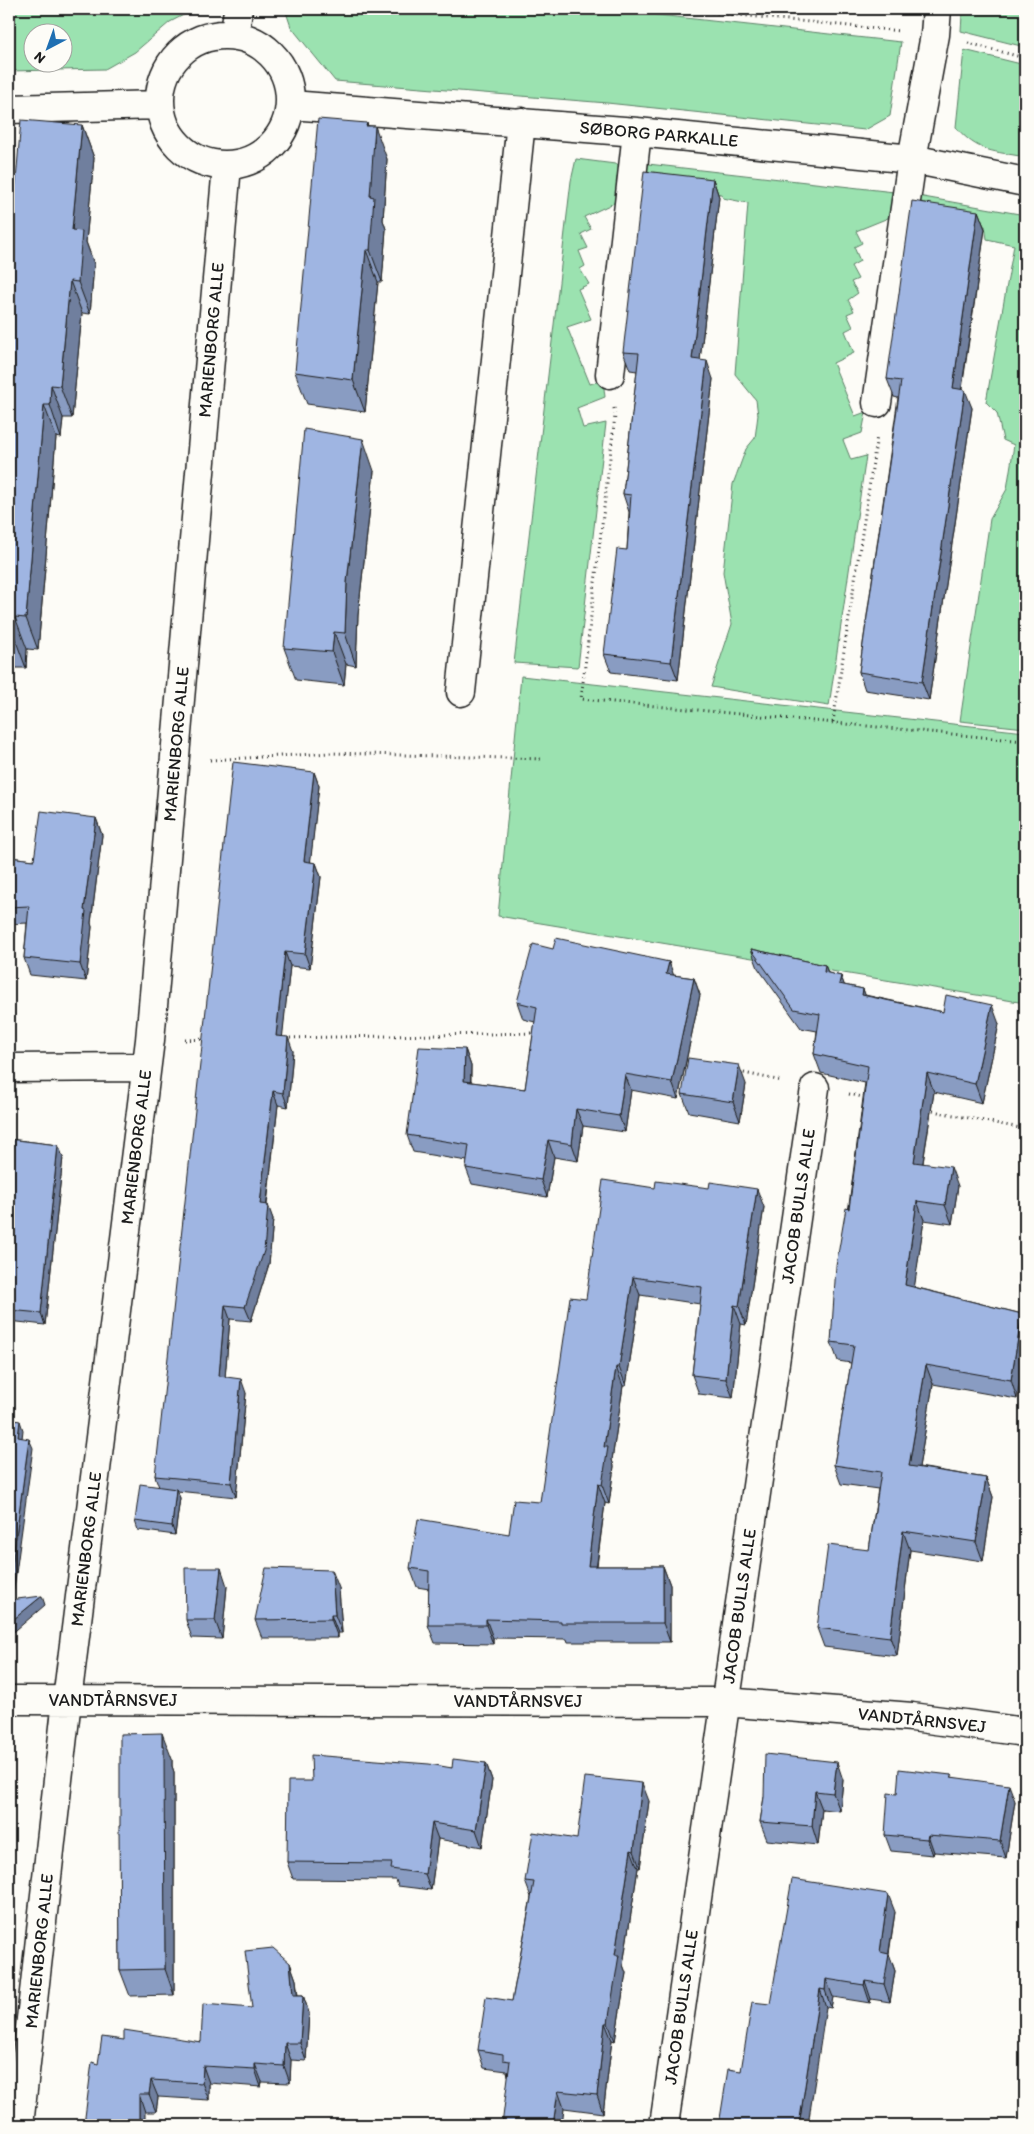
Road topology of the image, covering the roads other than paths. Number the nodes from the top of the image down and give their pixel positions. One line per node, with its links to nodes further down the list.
1 (238, 9): 3 (street)
2 (936, 15): 9 (street)
3 (235, 35): 4 (street); 5 (street)
4 (160, 105): 6 (street); 10 (street)
5 (291, 105): 7 (street, SØBORG PARKALLE); 10 (street)
6 (9, 109)
7 (520, 122): 8 (street, SØBORG PARKALLE); 14 (street)
8 (637, 132): 9 (street, SØBORG PARKALLE); 12 (street)
9 (912, 159): 11 (street, SØBORG PARKALLE); 13 (street)
10 (227, 166): 16 (street, MARIENBORG ALLE)
11 (1025, 182)
12 (610, 374)
13 (877, 403)
14 (461, 692)
15 (9, 1068): 16 (street)
16 (146, 1068): 19 (street, MARIENBORG ALLE)
17 (816, 1088): 20 (street, JACOB BULLS ALLE)
18 (9, 1700): 19 (street, VANDTÅRNSVEJ)
19 (67, 1700): 20 (street, VANDTÅRNSVEJ); 22 (street, MARIENBORG ALLE)
20 (725, 1702): 21 (street, VANDTÅRNSVEJ); 23 (street, JACOB BULLS ALLE)
21 (1025, 1732)
22 (19, 2125)
23 (664, 2125)

